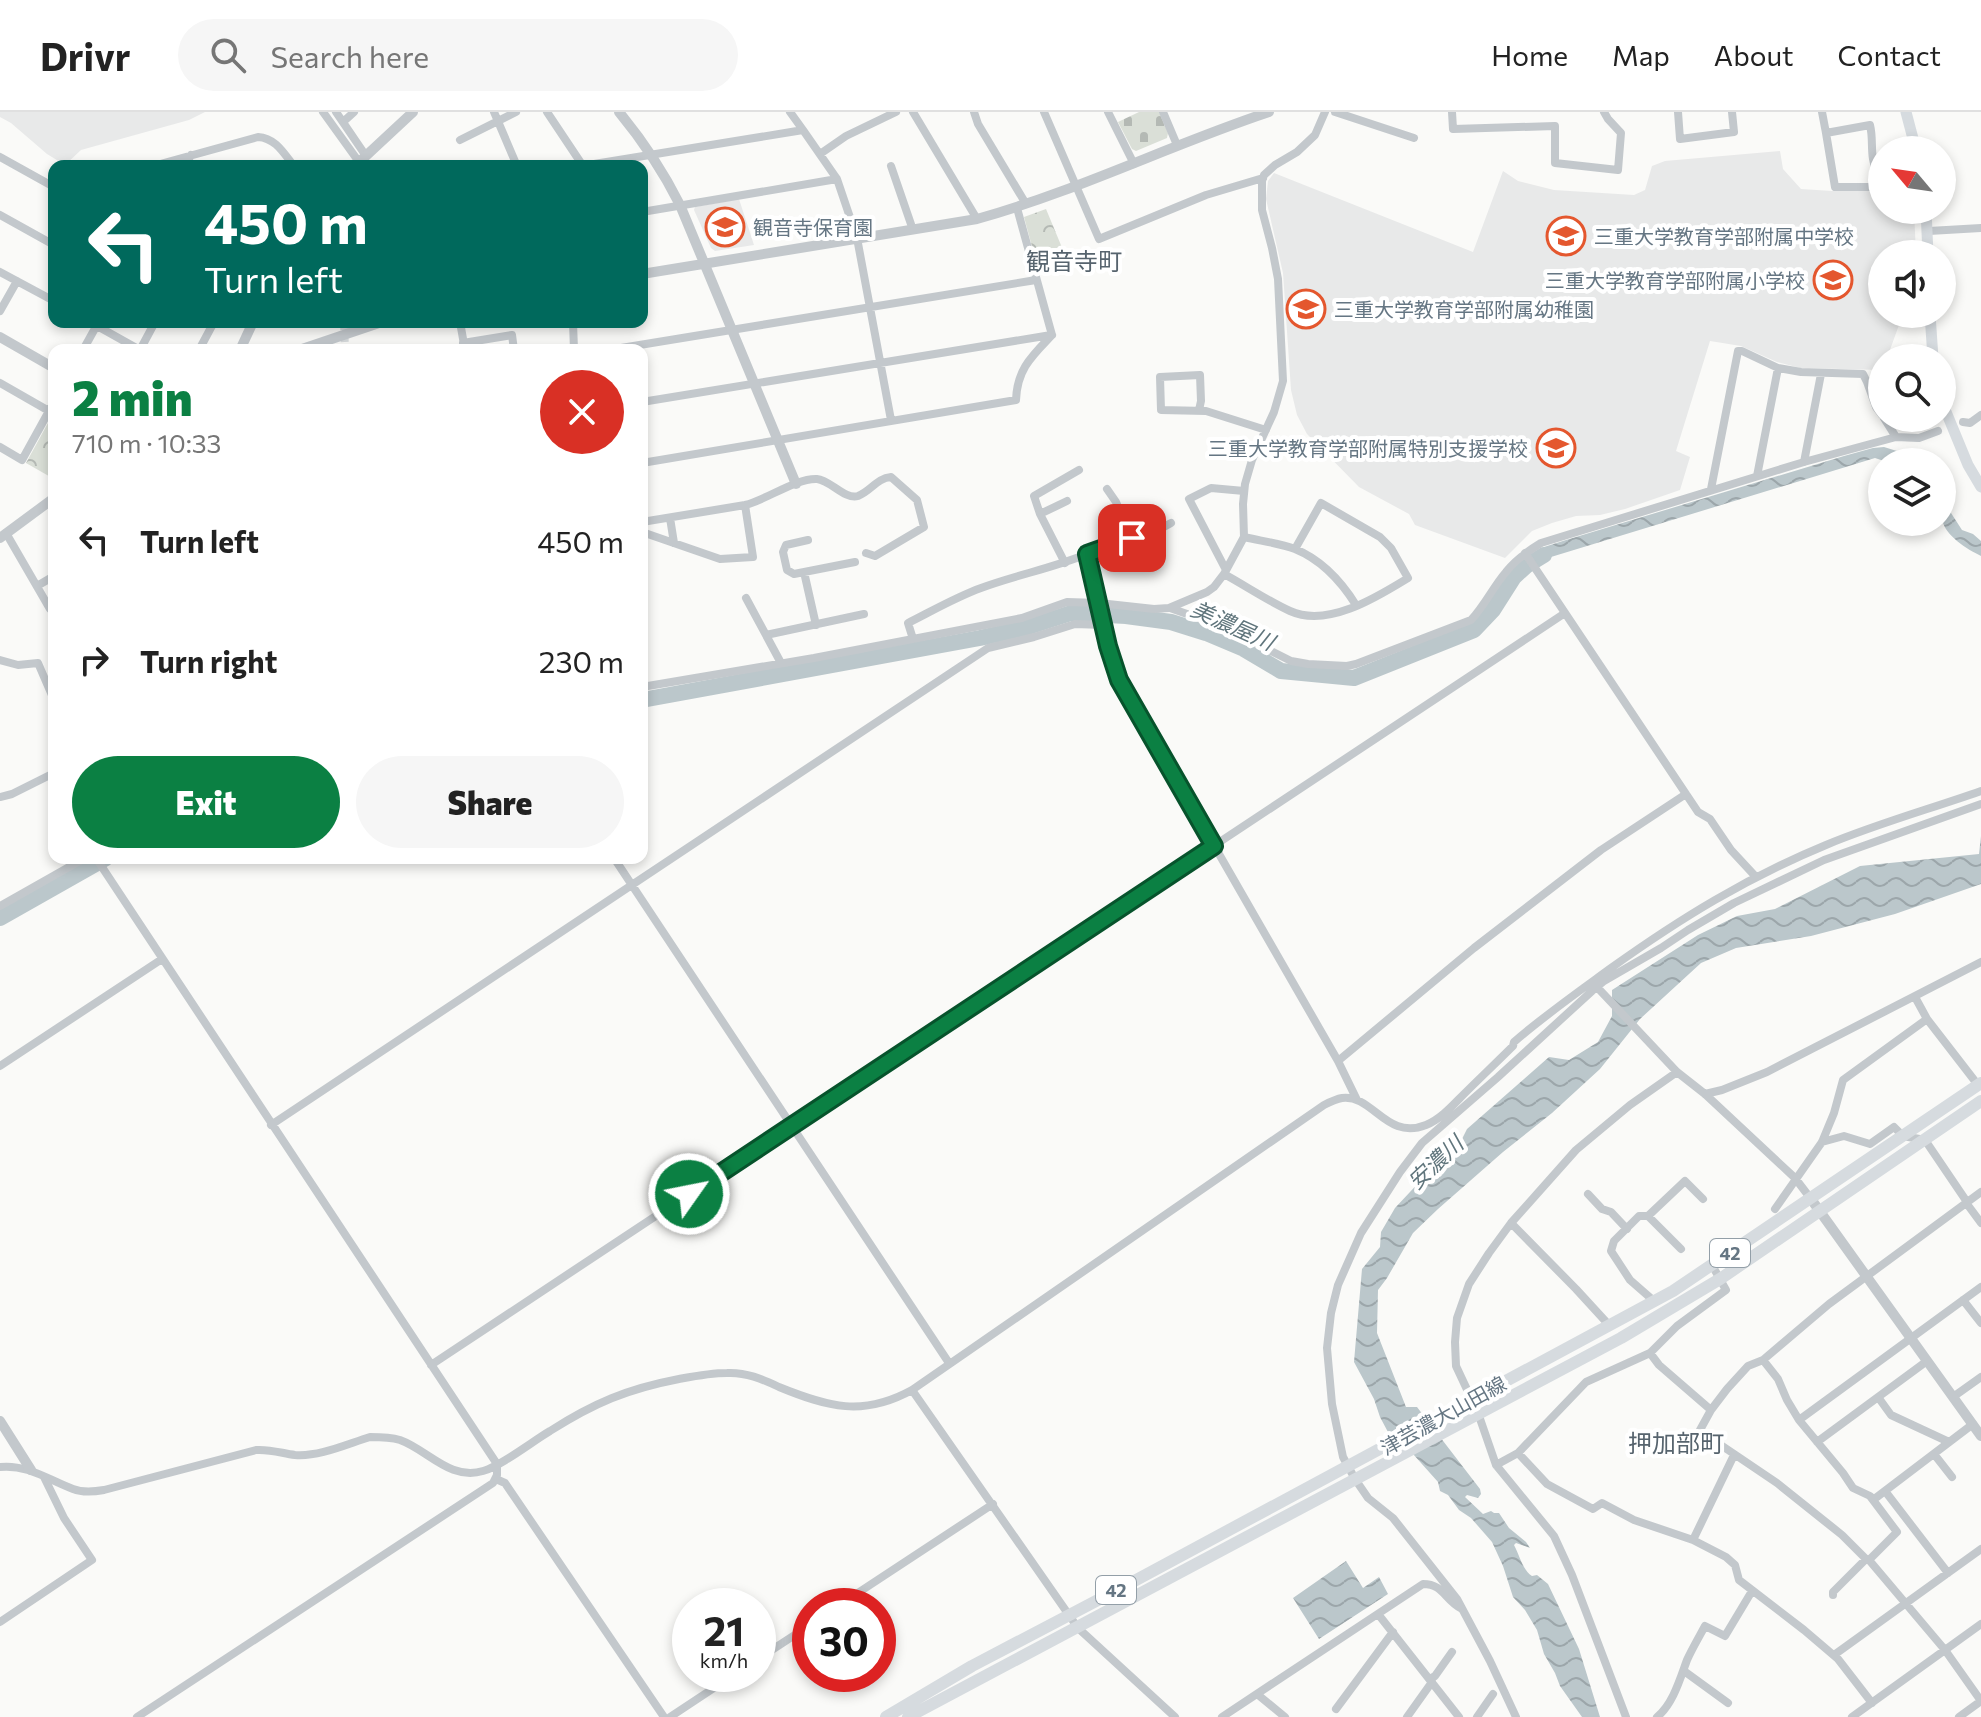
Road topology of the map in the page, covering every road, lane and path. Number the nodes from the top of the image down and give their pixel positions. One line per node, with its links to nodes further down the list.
1 (323, 112): 40 (street)
2 (336, 112): 25 (street)
3 (354, 112): 25 (street)
4 (413, 112): 42 (street)
5 (516, 112): 24 (street)
6 (547, 112): 44 (street)
7 (619, 112): 35 (street)
8 (896, 112): 33 (street)
9 (913, 112): 57 (street)
10 (974, 112): 54 (street)
11 (1044, 112): 51 (street)
12 (1108, 112): 46 (street)
13 (1163, 112): 32 (street)
14 (1269, 112): 32 (street)
15 (1325, 112): 48 (street)
16 (1335, 112): 30 (street)
17 (1452, 112): 18 (street)
18 (1604, 112)
19 (1678, 112): 20 (street)
20 (1732, 112)
21 (1822, 112): 27 (street)
22 (1906, 112): 29 (main road)
23 (792, 113): 26 (street)
24 (496, 116): 31 (street); 43 (street)
25 (343, 122): 41 (street)
26 (803, 130): 33 (street); 35 (street)
27 (1826, 133): 28 (street); 52 (street)
28 (1873, 136)
29 (1912, 136)
30 (1414, 138)
31 (460, 140)
32 (1177, 145): 46 (street)
33 (820, 154): 49 (street)
34 (191, 155): 37 (street); 38 (street); 39 (street)
35 (651, 155): 45 (street); 53 (street)
36 (0, 157): 50 (street)
37 (174, 160)
38 (188, 160)
39 (289, 160)
40 (359, 160)
41 (360, 160)
42 (361, 160)
43 (514, 160)
44 (578, 160)
45 (620, 160)
46 (1134, 164): 51 (street)
47 (891, 166): 60 (street)
48 (1263, 178): 51 (street); 97 (street)
49 (837, 179): 53 (street); 62 (street)
50 (48, 184)
51 (1075, 186): 54 (street)
52 (1868, 186)
53 (680, 205): 55 (street); 65 (street)
54 (1022, 206): 57 (street); 68 (street)
55 (648, 211)
56 (0, 215): 64 (street)
57 (977, 219): 60 (street)
58 (1928, 224): 61 (main road)
59 (1981, 228): 61 (street)
60 (913, 230): 62 (street)
61 (1929, 231): 63 (main road)
62 (857, 238): 65 (street); 71 (street)
63 (1929, 240)
64 (48, 242)
65 (706, 264): 67 (street); 75 (street)
66 (0, 272): 69 (street)
67 (648, 273)
68 (1036, 280): 71 (street); 76 (street)
69 (17, 281): 70 (street); 72 (street)
70 (48, 297)
71 (870, 307): 75 (street); 83 (street)
72 (0, 311)
73 (103, 328): 78 (street)
74 (364, 328): 79 (street)
75 (731, 331): 82 (street); 89 (street)
76 (1052, 335): 83 (street); 95 (street)
77 (0, 337): 84 (street)
78 (130, 344)
79 (317, 344)
80 (476, 344): 81 (street)
81 (513, 344)
82 (648, 344)
83 (881, 362): 89 (street); 95 (street)
84 (48, 365)
85 (1778, 368): 86 (street); 107 (street); 111 (street)
86 (1821, 374): 87 (street); 105 (street)
87 (1867, 382)
88 (0, 383): 91 (street)
89 (754, 384): 90 (street); 102 (street)
90 (648, 401)
91 (48, 405)
92 (1199, 410): 92 (street); 97 (street)
93 (48, 414): 103 (street)
94 (1981, 415): 96 (street)
95 (891, 420): 102 (street)
96 (1963, 422)
97 (1266, 430): 112 (street)
98 (1893, 432): 101 (street)
99 (1935, 432): 101 (street)
100 (1954, 432): 109 (main road)
101 (1896, 437): 105 (street)
102 (778, 440): 104 (street); 108 (street)
103 (0, 447)
104 (648, 462)
105 (1804, 462): 107 (street)
106 (1079, 470): 116 (street)
107 (1757, 476): 111 (street)
108 (796, 484): 115 (street); 127 (street)
109 (1981, 487)
110 (1107, 489): 123 (street)
111 (1711, 489): 128 (street)
112 (1244, 491): 122 (street); 133 (street)
113 (1067, 501): 116 (street)
114 (48, 502): 121 (street)
115 (745, 505): 117 (street); 125 (street)
116 (1040, 514): 131 (street)
117 (670, 518): 118 (street); 125 (street)
118 (648, 521)
119 (1171, 523): 123 (street)
120 (648, 534): 125 (street)
121 (3, 536): 135 (street)
122 (1244, 537): 126 (street); 133 (street)
123 (1132, 538): 129 (street)
124 (808, 540): 132 (street)
125 (674, 543)
126 (1295, 549): 139 (street); 139 (street)
127 (866, 553)
128 (1525, 553): 140 (street); 141 (street)
129 (1087, 554): 131 (street); 137 (street)
130 (855, 562): 132 (street)
131 (1065, 563): 146 (street)
132 (804, 572): 143 (street)
133 (1225, 572): 139 (street); 140 (street)
134 (48, 580): 135 (street)
135 (37, 586): 138 (street)
136 (746, 598): 145 (street)
137 (1099, 603): 140 (street); 144 (street); 146 (street)
138 (48, 605)
139 (1356, 605)
140 (1169, 608)
141 (1565, 613): 153 (street); 156 (street)
142 (864, 614): 143 (street)
143 (816, 625): 145 (street)
144 (1103, 625): 156 (street); 161 (street)
145 (766, 635): 148 (street)
146 (913, 639): 148 (street)
147 (0, 660): 149 (street)
148 (781, 663): 150 (street)
149 (48, 686)
150 (648, 686)
151 (48, 776): 154 (street)
152 (1981, 791): 160 (street)
153 (1686, 794): 160 (street); 168 (street)
154 (0, 797)
155 (1981, 804): 227 (street)
156 (1214, 846): 168 (street); 176 (street)
157 (74, 864): 162 (street)
158 (100, 864): 163 (street)
159 (618, 864): 161 (street)
160 (1756, 877): 165 (street)
161 (632, 885): 175 (street); 176 (street)
162 (0, 906)
163 (162, 959): 169 (street); 175 (street)
164 (1981, 962): 166 (street)
165 (1592, 982): 170 (street); 173 (street)
166 (1915, 997): 167 (street); 172 (street)
167 (1927, 1019): 171 (street); 179 (street)
168 (1338, 1061): 173 (street)
169 (0, 1066)
170 (1676, 1070): 172 (street); 189 (street)
171 (1980, 1084): 177 (main road, 津芸濃大山田線 / 42)
172 (1705, 1094): 180 (street)
173 (1357, 1100): 205 (street)
174 (1981, 1101): 178 (main road, 津芸濃大山田線 / 42)
175 (271, 1125): 206 (street)
176 (793, 1126): 205 (street); 206 (street)
177 (1903, 1136): 178 (street); 179 (street); 184 (main road, 津芸濃大山田線 / 42)
178 (1925, 1140): 185 (street); 187 (main road, 津芸濃大山田線 / 42)
179 (1822, 1142): 180 (street)
180 (1796, 1179): 184 (street); 186 (street)
181 (1981, 1192): 185 (street)
182 (1588, 1194): 191 (street)
183 (1703, 1199): 188 (street)
184 (1811, 1199): 187 (street); 193 (main road, 津芸濃大山田線 / 42)
185 (1967, 1203): 190 (street); 194 (street)
186 (1775, 1209)
187 (1820, 1211): 194 (street); 195 (main road, 津芸濃大山田線 / 42)
188 (1648, 1216): 191 (street); 192 (street)
189 (1511, 1223): 200 (street); 211 (street)
190 (1981, 1223)
191 (1627, 1229): 198 (street)
192 (1681, 1249)
193 (1712, 1265): 195 (street); 198 (main road, 津芸濃大山田線 / 42)
194 (1866, 1276): 201 (street); 203 (street)
195 (1720, 1279): 202 (street); 213 (main road, 津芸濃大山田線 / 42)
196 (1981, 1287): 197 (street)
197 (1963, 1300): 199 (street); 201 (street)
198 (1654, 1301): 200 (main road, 津芸濃大山田線 / 42)
199 (1981, 1323)
200 (1609, 1325): 211 (main road, 津芸濃大山田線 / 42)
201 (1911, 1338): 204 (street); 214 (street)
202 (1650, 1353): 212 (street); 220 (street)
203 (1763, 1360): 212 (street); 214 (street)
204 (1927, 1361): 209 (street); 210 (street)
205 (949, 1363): 208 (street)
206 (431, 1365): 223 (street)
207 (1981, 1377): 210 (street)
208 (912, 1390): 223 (street); 233 (street)
209 (1878, 1397): 218 (street); 219 (street)
210 (1953, 1397): 216 (street)
211 (1469, 1401): 213 (street); 227 (main road, 津芸濃大山田線 / 42)
212 (1711, 1410): 222 (street)
213 (1474, 1415): 224 (street); 227 (main road, 津芸濃大山田線 / 42)
214 (1799, 1420): 218 (street)
215 (0, 1421): 226 (street)
216 (1973, 1424): 217 (street); 219 (street)
217 (1981, 1436)
218 (1817, 1442): 232 (street)
219 (1949, 1442): 221 (street)
220 (1518, 1453): 224 (street); 234 (street)
221 (1934, 1454): 229 (street); 231 (street)
222 (1734, 1455): 234 (street); 236 (street)
223 (497, 1464): 228 (street); 230 (street)
224 (1496, 1465): 272 (street)
225 (0, 1467): 226 (street)
226 (31, 1470): 228 (street)
227 (1351, 1473): 242 (street); 244 (main road, 津芸濃大山田線 / 42); 247 (main road, 津芸濃大山田線 / 42)
228 (44, 1477): 245 (street)
229 (1952, 1477)
230 (496, 1479): 261 (street); 262 (street)
231 (1885, 1491): 232 (street); 237 (street)
232 (1873, 1500): 236 (street)
233 (993, 1504): 238 (street); 244 (street)
234 (1693, 1540): 239 (street)
235 (1981, 1549): 237 (street)
236 (1868, 1560): 240 (street); 241 (street)
237 (1948, 1573): 241 (street)
238 (865, 1588)
239 (1752, 1591): 251 (street); 252 (street)
240 (1833, 1595)
241 (1906, 1602): 249 (street); 251 (street)
242 (1463, 1609): 243 (street); 271 (street)
243 (1378, 1614): 248 (street); 255 (street)
244 (1068, 1615): 247 (street); 263 (main road, 津芸濃大山田線 / 42)
245 (0, 1622)
246 (1981, 1624): 249 (street)
247 (1078, 1628): 264 (main road, 津芸濃大山田線 / 42); 265 (street)
248 (1393, 1632): 253 (street); 260 (street)
249 (1945, 1650): 257 (street); 259 (street)
250 (1452, 1652): 253 (street)
251 (1834, 1655): 259 (street)
252 (1684, 1671): 258 (street); 273 (street)
253 (1431, 1680): 268 (street); 269 (street)
254 (707, 1692): 262 (street)
255 (1257, 1694): 266 (street); 267 (street)
256 (1493, 1694): 270 (street)
257 (1981, 1701): 275 (street)
258 (1728, 1703)
259 (1872, 1703): 274 (street)
260 (1336, 1709)
261 (137, 1717)
262 (667, 1717)
263 (886, 1717)
264 (908, 1717)
265 (1175, 1717)
266 (1222, 1717)
267 (1285, 1717)
268 (1407, 1717)
269 (1459, 1717)
270 (1477, 1717)
271 (1516, 1717)
272 (1626, 1717)
273 (1657, 1717)
274 (1852, 1717)
275 (1959, 1717)

